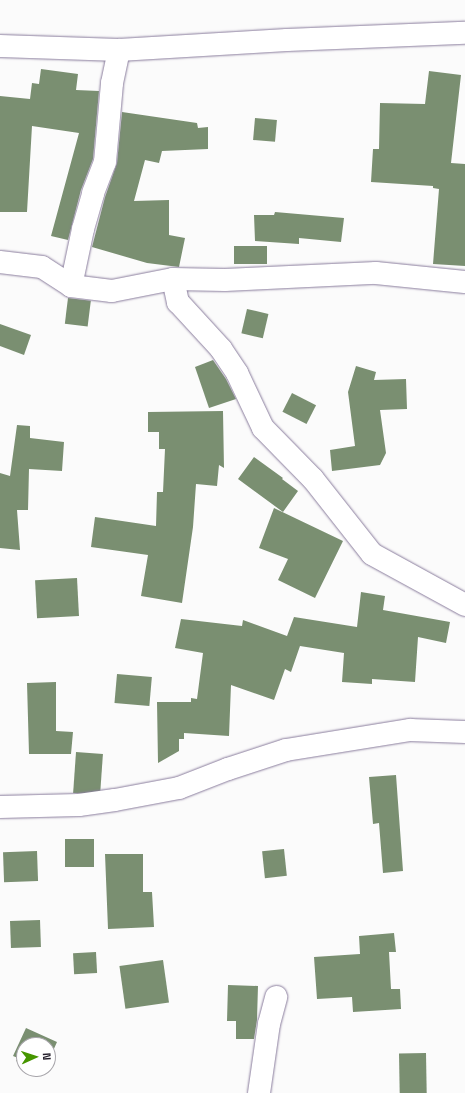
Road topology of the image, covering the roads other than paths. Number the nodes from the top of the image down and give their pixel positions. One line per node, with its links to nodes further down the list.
1 (465, 33): 3 (street)
2 (0, 46): 3 (street)
3 (119, 50): 7 (street)
4 (0, 262): 7 (street)
5 (174, 279): 6 (street); 7 (street); 8 (street)
6 (465, 282)
7 (71, 286)
8 (465, 605)
9 (465, 732): 10 (street)
10 (0, 807)
11 (276, 997): 12 (street)
12 (259, 1093)

